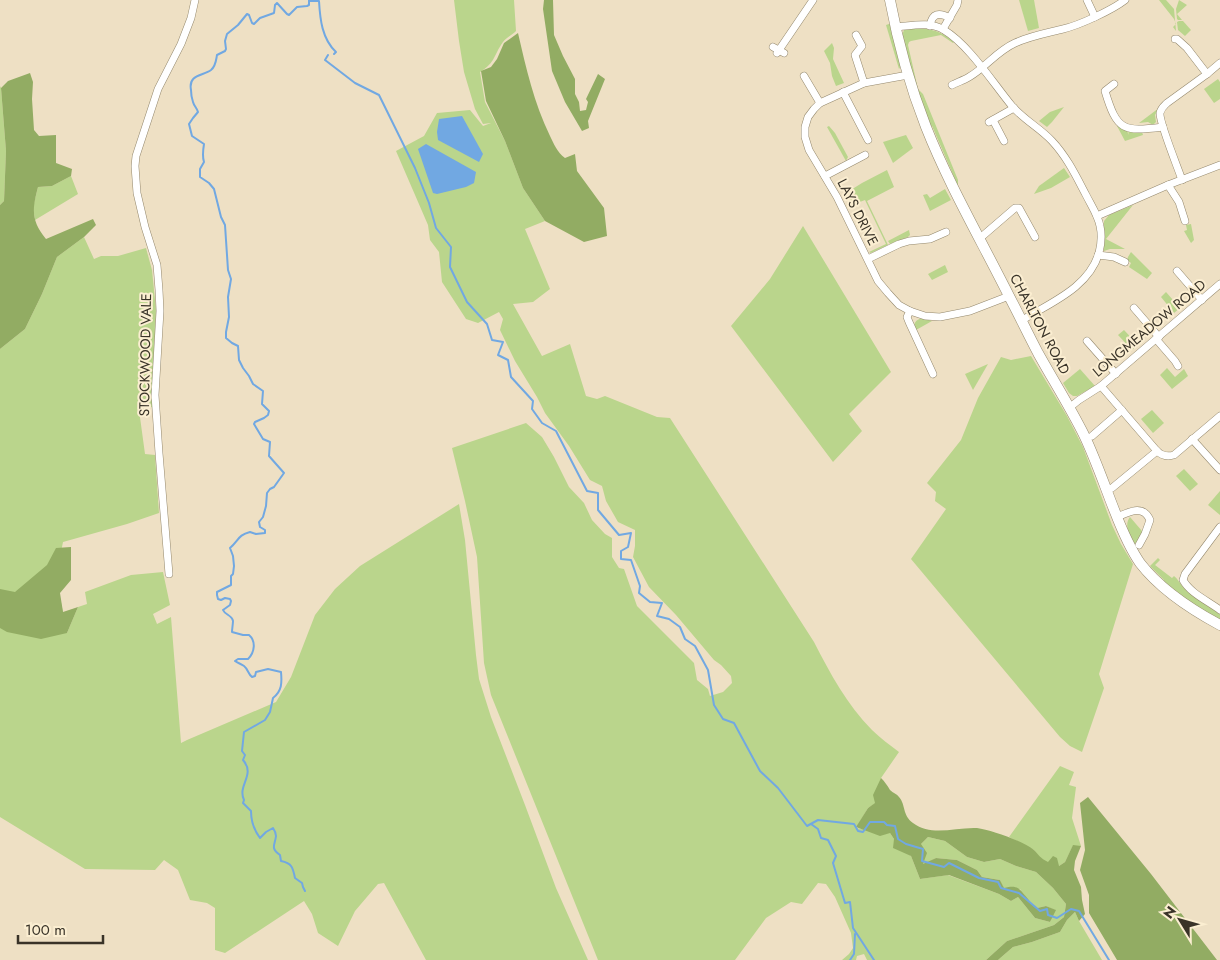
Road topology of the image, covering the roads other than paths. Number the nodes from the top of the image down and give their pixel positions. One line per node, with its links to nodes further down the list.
1 (195, 0): 66 (street, STOCKWOOD VALE)
2 (813, 0): 14 (street)
3 (890, 0): 10 (street, CHARLTON ROAD)
4 (958, 0): 8 (street)
5 (1087, 0): 7 (street)
6 (1125, 0): 7 (street)
7 (1095, 16): 16 (street)
8 (950, 18): 9 (street); 11 (street)
9 (930, 26): 10 (street); 11 (street)
10 (896, 27): 18 (street, CHARLTON ROAD)
11 (943, 29): 16 (street)
12 (856, 35): 20 (street)
13 (1175, 38): 17 (street)
14 (778, 51)
15 (1220, 63): 17 (street)
16 (982, 68): 22 (street); 25 (street)
17 (1207, 74): 26 (street)
18 (908, 75): 20 (street); 38 (street, CHARLTON ROAD)
19 (804, 76): 24 (street)
20 (864, 83): 23 (street)
21 (1114, 84): 26 (street)
22 (952, 85)
23 (843, 92): 24 (street); 27 (street)
24 (820, 103): 31 (street, LAYS DRIVE)
25 (1014, 108): 28 (street); 34 (street)
26 (1163, 127): 32 (street)
27 (868, 140)
28 (1004, 141)
29 (865, 155): 31 (street, LAYS DRIVE)
30 (1220, 165): 32 (street)
31 (825, 176): 40 (street, LAYS DRIVE)
32 (1182, 180): 33 (street)
33 (1168, 185): 34 (street); 35 (street)
34 (1097, 216): 39 (street)
35 (1186, 222)
36 (946, 232): 40 (street, LAYS DRIVE)
37 (1035, 237): 38 (street)
38 (979, 239): 44 (street, CHARLTON ROAD)
39 (1098, 255): 41 (street); 48 (street)
40 (868, 259): 47 (street, LAYS DRIVE)
41 (1125, 262)
42 (1177, 271): 45 (street)
43 (1220, 284): 45 (street, LONGMEADOW ROAD)
44 (1009, 296): 47 (street, LAYS DRIVE); 48 (street, CHARLTON ROAD)
45 (1202, 300): 49 (street, LONGMEADOW ROAD)
46 (1134, 308): 49 (street)
47 (910, 311): 52 (street)
48 (1021, 321): 55 (street, CHARLTON ROAD)
49 (1157, 338): 51 (street); 53 (street, LONGMEADOW ROAD)
50 (1087, 341): 53 (street)
51 (1178, 366)
52 (933, 374)
53 (1116, 374): 54 (street, LONGMEADOW ROAD)
54 (1101, 386): 55 (street, LONGMEADOW ROAD); 56 (street)
55 (1069, 408): 63 (street, CHARLTON ROAD)
56 (1122, 410): 58 (street); 60 (street)
57 (1220, 416): 59 (street)
58 (1092, 436)
59 (1192, 439): 60 (street); 61 (street)
60 (1157, 451): 62 (street)
61 (1220, 470)
62 (1112, 488)
63 (1117, 517): 65 (street); 68 (street, CHARLTON ROAD)
64 (1220, 527): 67 (street)
65 (1138, 545)
66 (170, 574)
67 (1219, 606)
68 (1220, 625)

